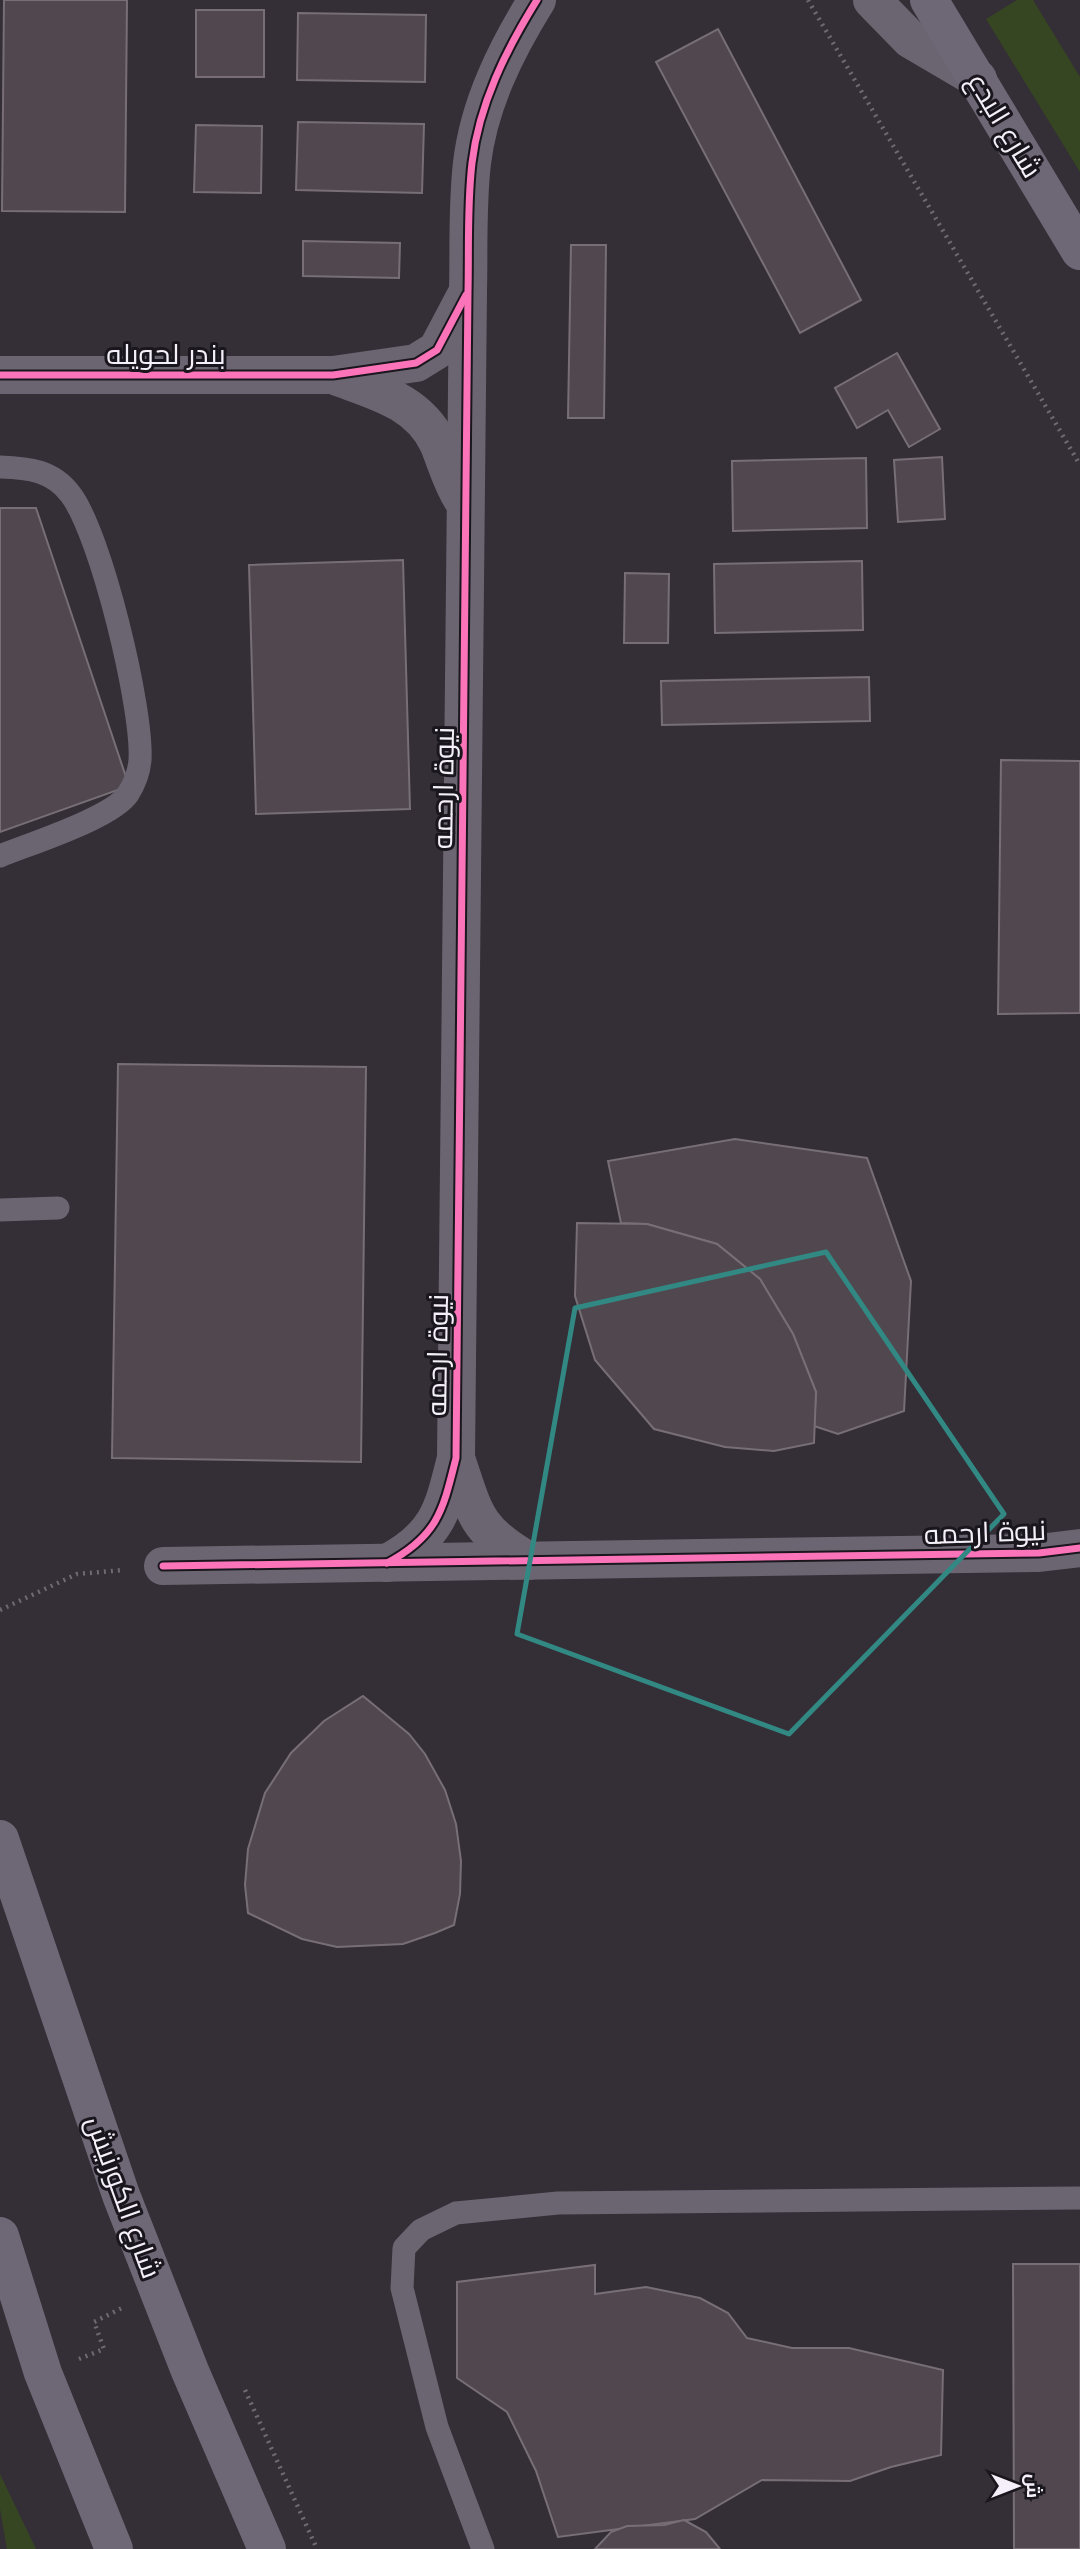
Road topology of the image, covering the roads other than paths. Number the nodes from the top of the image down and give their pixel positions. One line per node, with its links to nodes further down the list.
1 (537, 0): 6 (street, نيوة ارحمه)
2 (872, 0): 4 (street)
3 (929, 0): 4 (main road, شارع البدع)
4 (978, 79): 5 (main road, شارع البدع)
5 (1080, 251)
6 (468, 292): 8 (street); 10 (street, نيوة ارحمه)
7 (0, 374): 8 (street, بندر لحويله)
8 (333, 375): 10 (street)
9 (0, 467): 11 (lane)
10 (468, 508): 14 (street, نيوة ارحمه)
11 (0, 856)
12 (58, 1208): 13 (lane)
13 (0, 1210)
14 (456, 1458): 17 (street, نيوة ارحمه); 18 (street, نيوة ارحمه)
15 (1080, 1548): 16 (street, نيوة ارحمه)
16 (1040, 1553): 17 (street, نيوة ارحمه); 19 (street, نيوة ارحمه)
17 (529, 1561): 18 (street, نيوة ارحمه)
18 (387, 1563): 20 (street, نيوة ارحمه)
19 (1080, 1563)
20 (163, 1566)
21 (0, 1839): 25 (main road, شارع الكورنيش)
22 (1080, 2198): 26 (lane)
23 (0, 2236): 24 (main road)
24 (114, 2549)
25 (267, 2549)
26 (483, 2549)

